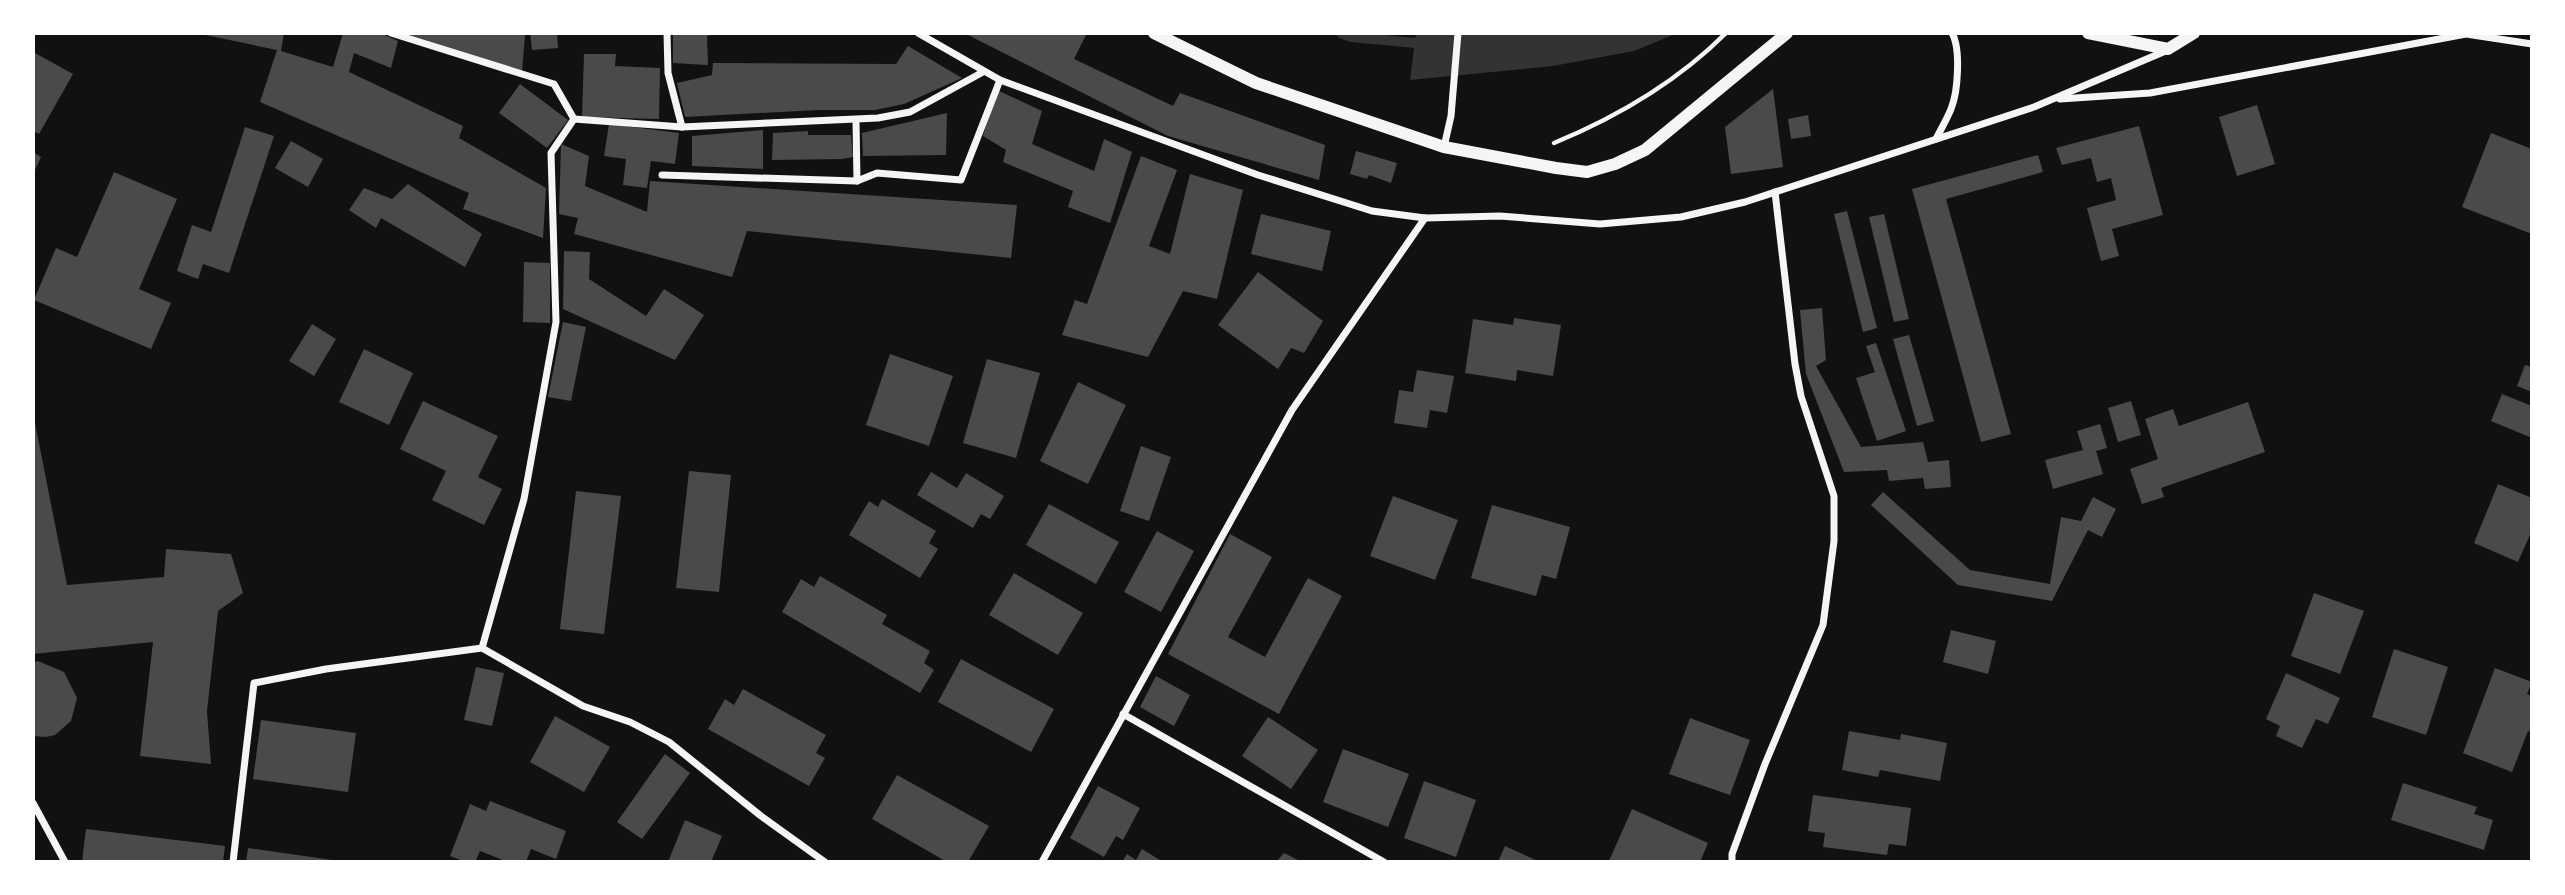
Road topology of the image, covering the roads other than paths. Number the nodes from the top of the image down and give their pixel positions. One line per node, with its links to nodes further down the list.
1 (391, 33): 15 (street)
2 (667, 33): 17 (street)
3 (918, 33): 12 (street)
4 (1154, 33): 19 (street)
5 (1458, 33): 19 (street)
6 (1787, 33): 19 (street)
7 (1952, 33): 18 (street)
8 (2088, 33): 11 (street)
9 (2194, 33): 11 (street)
10 (2532, 44): 14 (street)
11 (2168, 49): 14 (street)
12 (983, 72): 13 (street); 16 (street)
13 (1000, 80): 21 (street); 23 (street)
14 (2054, 100): 18 (street)
15 (574, 119): 17 (street); 24 (street)
16 (856, 121): 17 (street); 21 (street)
17 (681, 127)
18 (1936, 139): 22 (street)
19 (1444, 147)
20 (662, 175): 21 (street)
21 (857, 181)
22 (1774, 192): 23 (street); 32 (street)
23 (1425, 218): 25 (street)
24 (482, 648): 28 (street); 29 (street)
25 (1123, 714): 30 (street); 31 (street)
26 (33, 803): 27 (street)
27 (65, 862)
28 (233, 862)
29 (825, 862)
30 (1042, 862)
31 (1384, 862)
32 (1732, 862)

